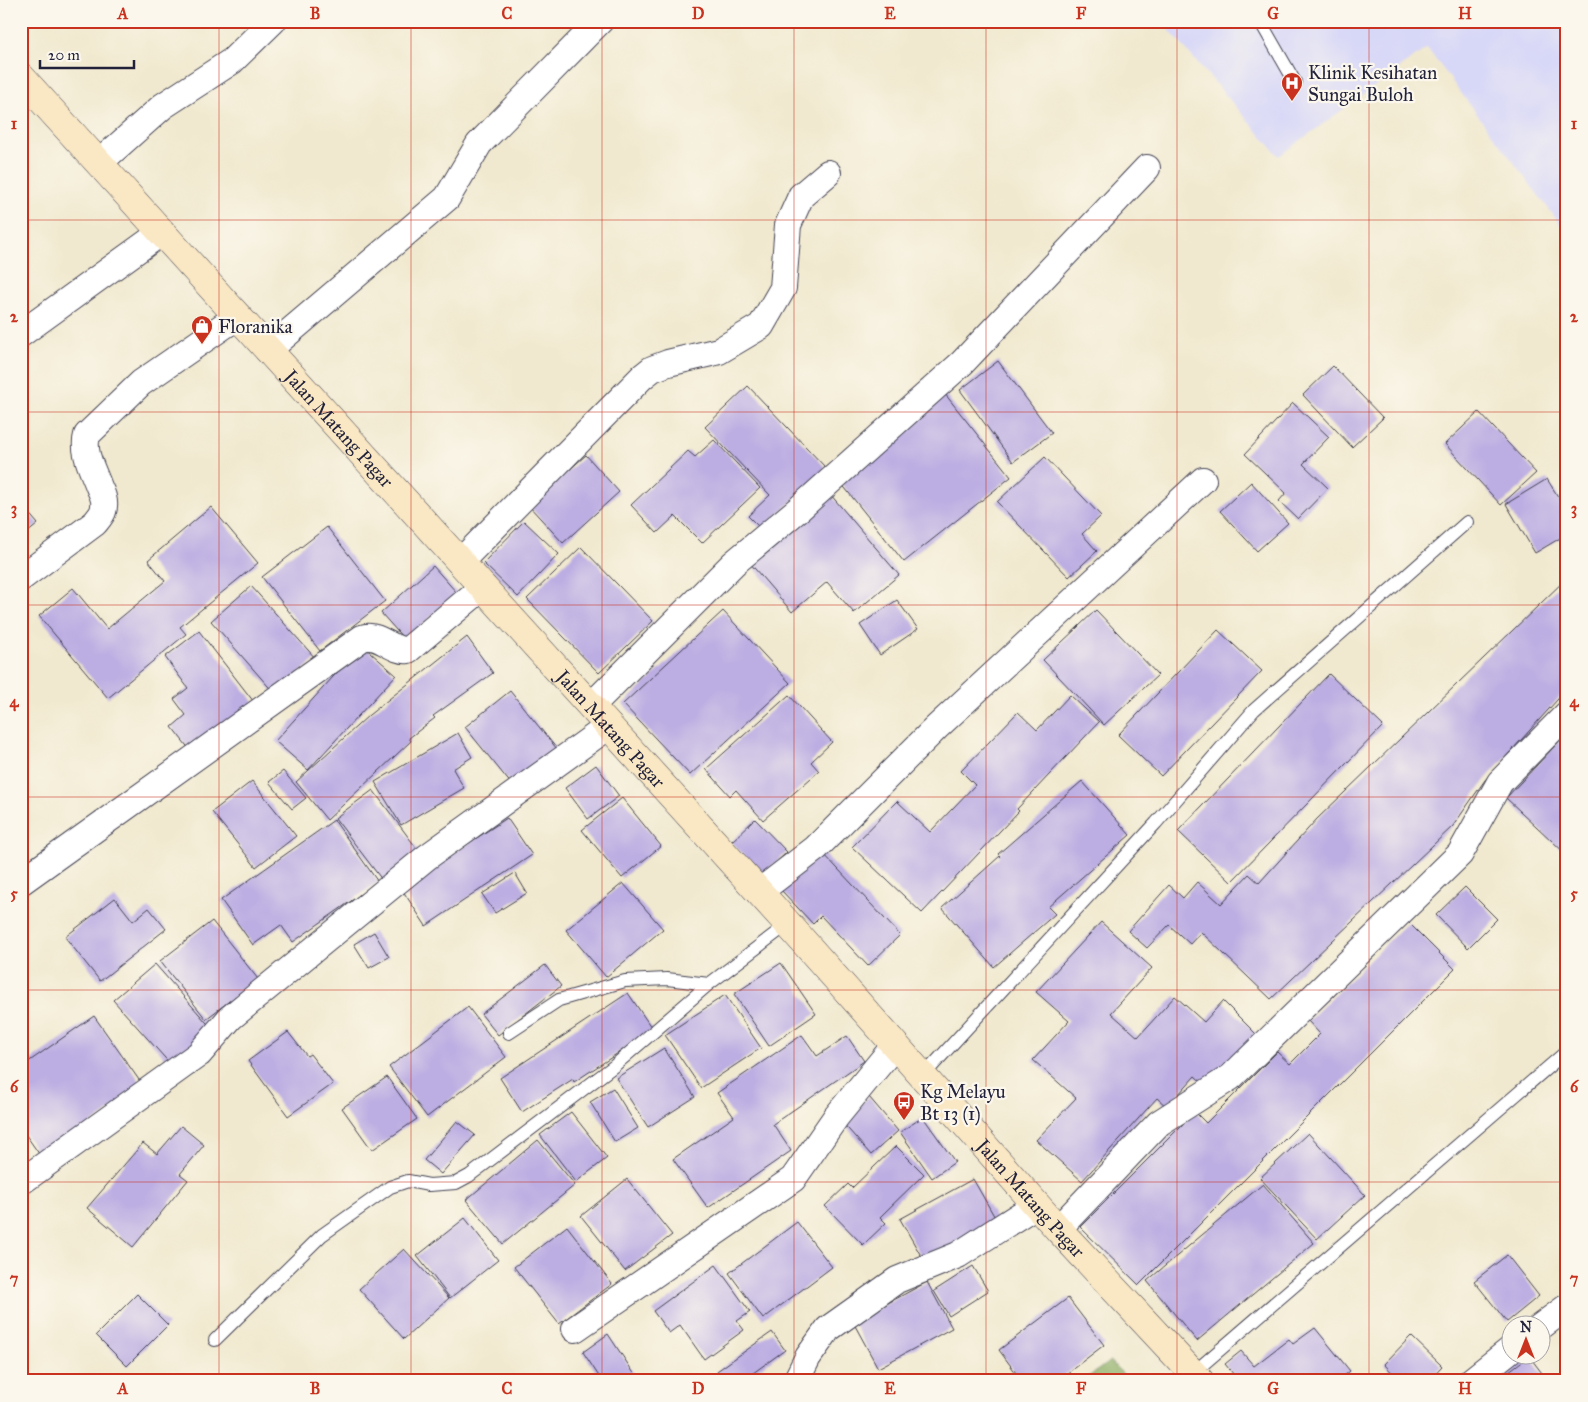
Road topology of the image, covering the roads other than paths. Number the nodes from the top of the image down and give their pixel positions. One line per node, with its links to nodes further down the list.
1 (273, 21): 6 (street)
2 (600, 21): 12 (street)
3 (1260, 21): 4 (lane)
4 (1296, 82)
5 (26, 90): 6 (main road, Jalan Matang Pagar)
6 (100, 162): 9 (main road, Jalan Matang Pagar)
7 (1148, 168): 19 (street)
8 (828, 173): 15 (street)
9 (162, 232): 10 (main road, Jalan Matang Pagar); 11 (street)
10 (238, 316): 12 (main road, Jalan Matang Pagar); 16 (street)
11 (21, 334)
12 (268, 350): 15 (main road, Jalan Matang Pagar)
13 (1203, 480): 21 (street)
14 (1468, 522): 27 (lane)
15 (460, 562): 17 (main road, Jalan Matang Pagar)
16 (21, 578)
17 (483, 587): 19 (main road, Jalan Matang Pagar); 20 (street)
18 (1567, 714): 30 (street)
19 (600, 716): 21 (main road, Jalan Matang Pagar); 28 (street)
20 (21, 882)
21 (759, 892): 22 (main road, Jalan Matang Pagar)
22 (788, 924): 23 (lane); 25 (main road, Jalan Matang Pagar)
23 (709, 984): 24 (lane); 34 (lane)
24 (509, 1033)
25 (895, 1045): 27 (main road, Jalan Matang Pagar); 33 (street)
26 (1567, 1051): 36 (lane)
27 (923, 1076): 29 (main road, Jalan Matang Pagar)
28 (21, 1182)
29 (1036, 1205): 30 (main road, Jalan Matang Pagar); 37 (street)
30 (1058, 1229): 36 (main road, Jalan Matang Pagar)
31 (1567, 1307): 32 (street)
32 (1550, 1320)
33 (575, 1329)
34 (216, 1340)
35 (1500, 1358): 38 (street)
36 (1196, 1377)
37 (796, 1381)
38 (1471, 1381)

